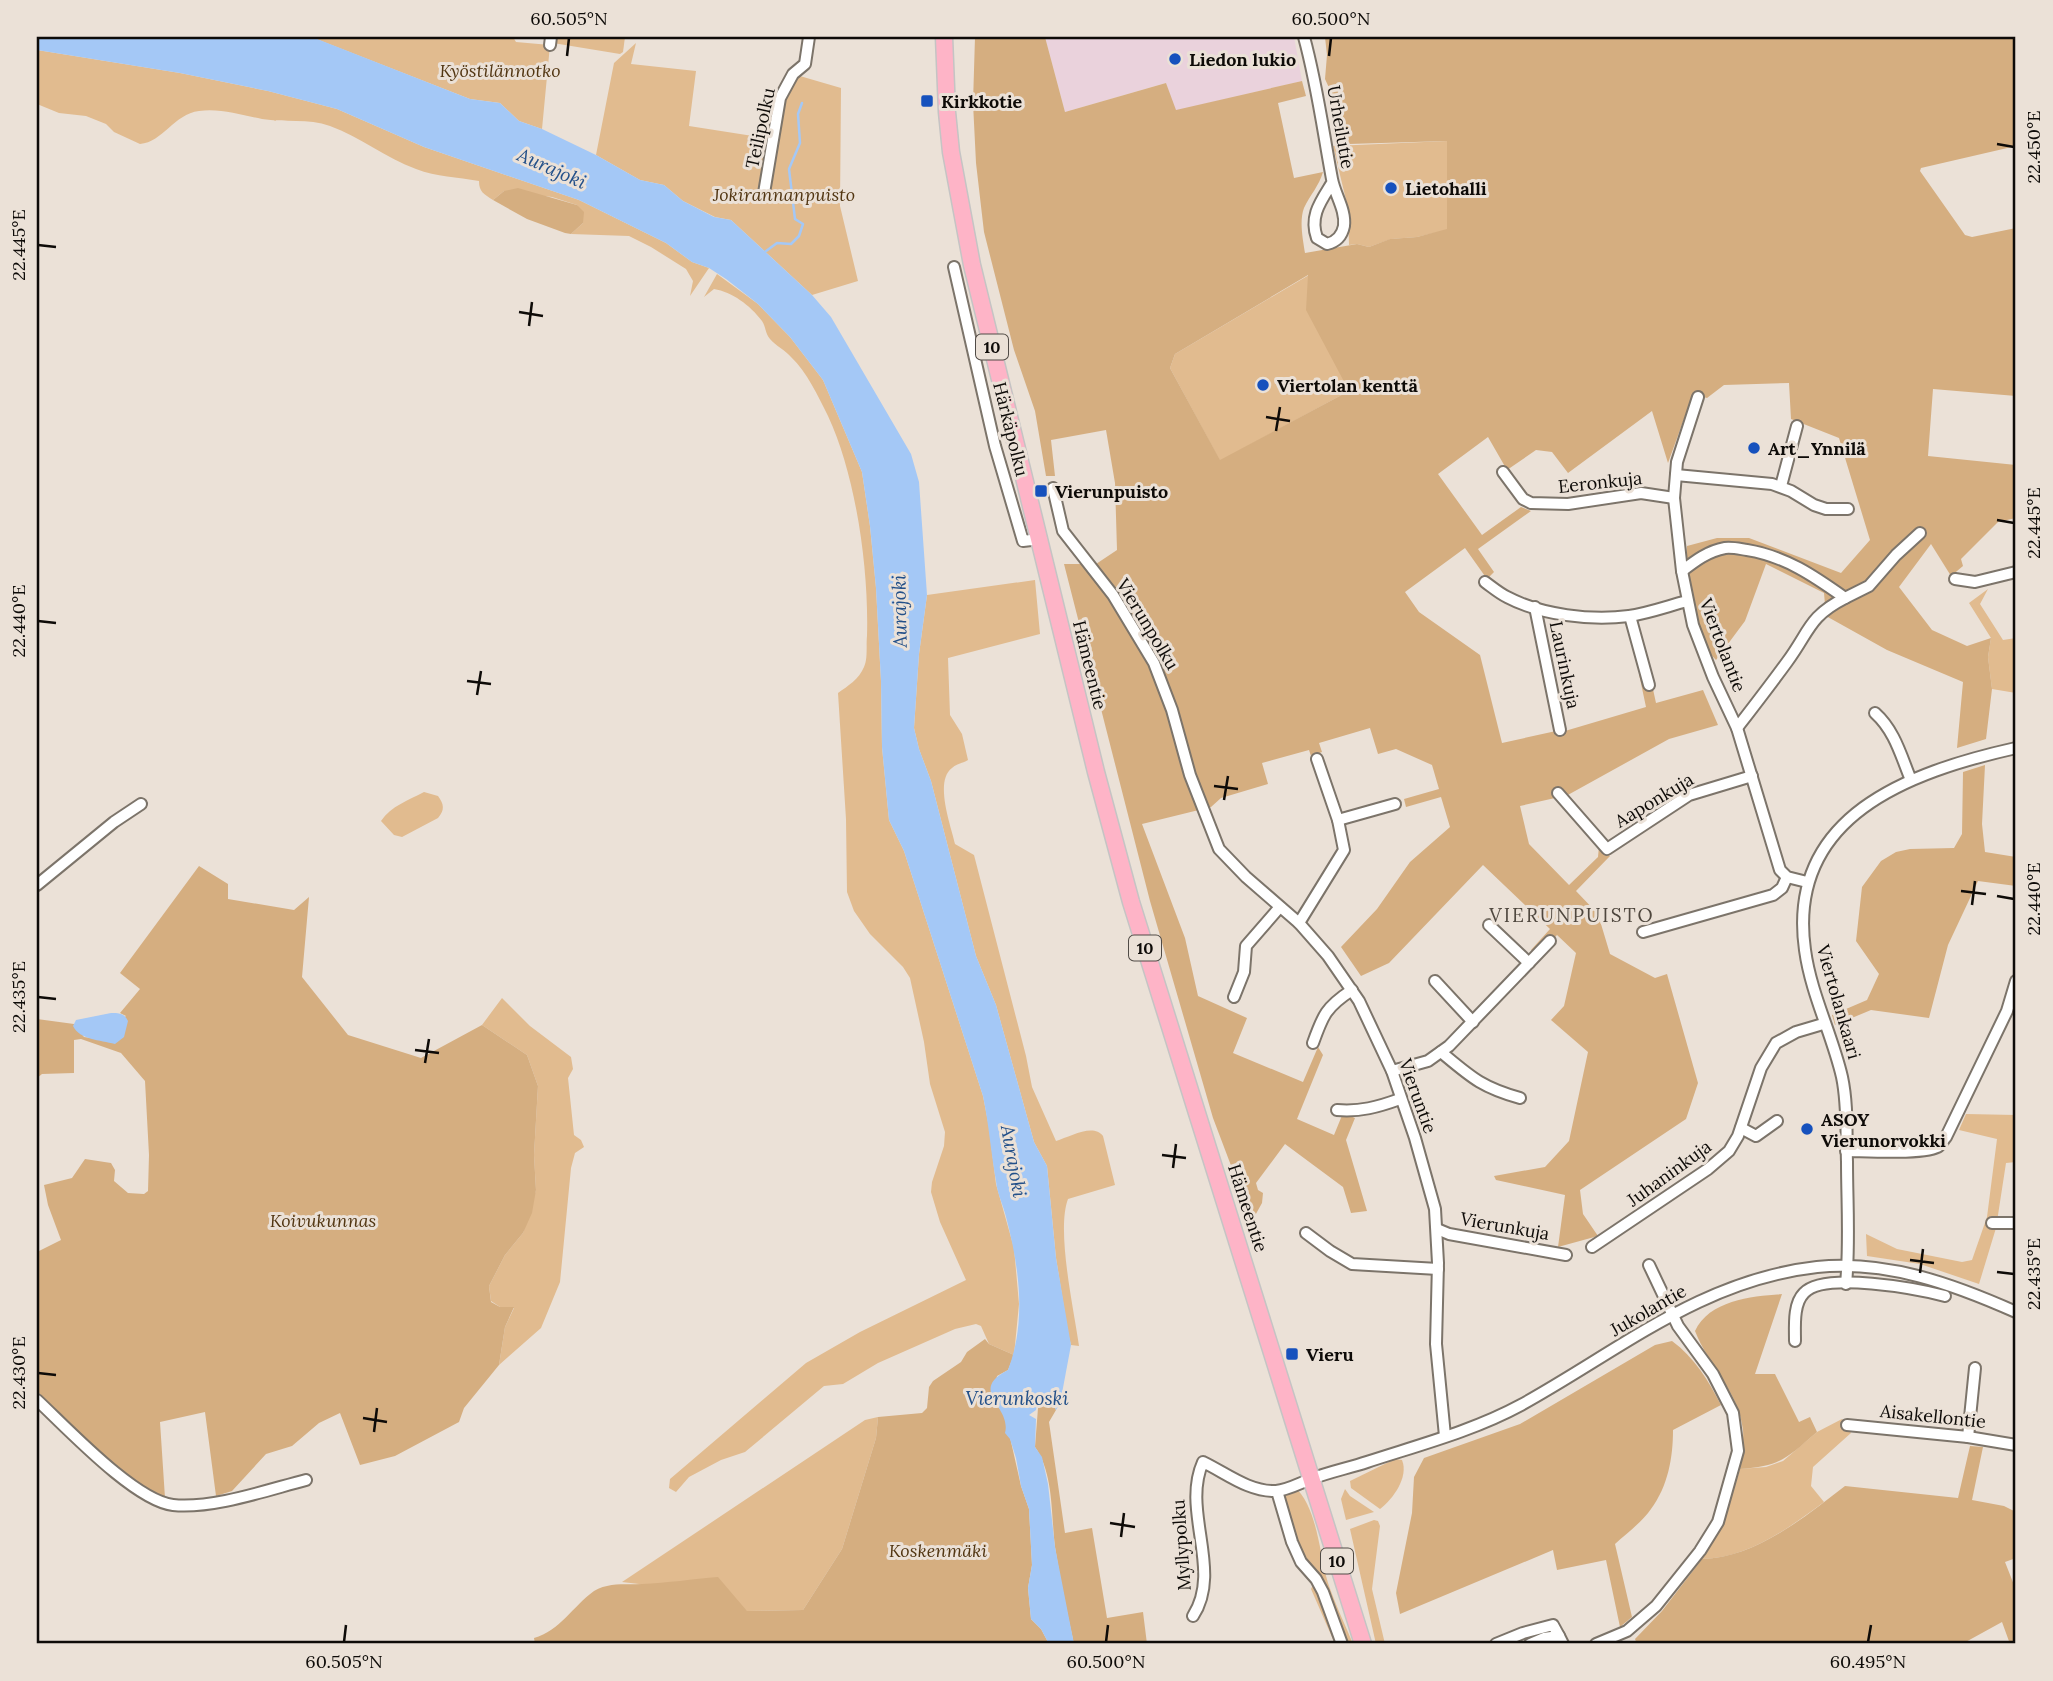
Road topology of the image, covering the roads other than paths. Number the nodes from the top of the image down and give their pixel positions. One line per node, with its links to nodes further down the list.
1 (809, 37): 5 (street, Teilipolku)
2 (944, 37): 16 (highway, Hämeentie / 10)
3 (1304, 37): 4 (street, Urheilutie)
4 (1332, 183): 4 (street, Urheilutie)
5 (764, 193)
6 (954, 267): 16 (street, Härkäpolku)
7 (1698, 397): 10 (street, Viertolantie)
8 (1797, 426): 11 (street)
9 (1503, 472): 13 (street, Eeronkuja)
10 (1676, 475): 11 (street); 13 (street, Viertolantie)
11 (1781, 486): 14 (street)
12 (1053, 488): 37 (street, Vierunpolku)
13 (1674, 498): 17 (street, Viertolantie)
14 (1848, 509)
15 (1920, 533): 21 (street)
16 (1040, 539): 82 (highway, Hämeentie / 10)
17 (1682, 571): 21 (street); 22 (street, Viertolantie)
18 (2016, 572): 19 (street)
19 (1955, 579)
20 (1485, 582): 23 (street)
21 (1844, 598): 27 (street)
22 (1687, 601): 24 (street); 27 (street, Viertolantie)
23 (1535, 607): 24 (street); 28 (street, Laurinkuja)
24 (1630, 616): 25 (street)
25 (1649, 685)
26 (1875, 713): 32 (street)
27 (1737, 727): 31 (street, Viertolantie)
28 (1560, 730)
29 (2016, 748): 32 (street, Viertolankaari)
30 (1317, 759): 36 (street)
31 (1752, 776): 33 (street, Aaponkuja); 38 (street, Viertolantie)
32 (1911, 780): 39 (street, Viertolankaari)
33 (1558, 793)
34 (141, 804): 40 (street)
35 (1395, 804): 36 (street)
36 (1338, 820): 42 (street)
37 (1211, 826): 41 (street, Vieruntie)
38 (1787, 877): 39 (street); 44 (street)
39 (1807, 882): 52 (street, Viertolankaari)
40 (37, 885)
41 (1279, 908): 42 (street, Vieruntie); 50 (street)
42 (1299, 923): 49 (street, Vieruntie)
43 (1489, 925): 46 (street)
44 (1643, 932)
45 (1550, 940): 46 (street)
46 (1529, 963): 51 (street)
47 (1435, 981): 51 (street)
48 (2016, 981): 61 (street)
49 (1352, 990): 53 (street); 55 (street, Vieruntie)
50 (1234, 997)
51 (1474, 1022): 54 (street)
52 (1824, 1024): 60 (street, Juhaninkuja); 61 (street, Viertolankaari)
53 (1313, 1044)
54 (1441, 1052): 55 (street); 56 (street)
55 (1392, 1071): 57 (street, Vieruntie)
56 (1520, 1098)
57 (1400, 1099): 58 (street); 64 (street, Vieruntie)
58 (1337, 1110)
59 (1777, 1121): 60 (street)
60 (1741, 1128): 66 (street, Juhaninkuja)
61 (1846, 1151): 69 (street, Viertolankaari)
62 (1992, 1223): 63 (street)
63 (2016, 1223)
64 (1437, 1230): 67 (street, Vierunkuja); 70 (street, Vieruntie)
65 (1306, 1233): 70 (street)
66 (1592, 1247)
67 (1566, 1255)
68 (1649, 1265): 74 (street)
69 (1848, 1266): 71 (street, Viertolankaari); 73 (street, Jukolantie); 74 (street, Jukolantie)
70 (1438, 1269): 79 (street, Vieruntie)
71 (1846, 1284): 72 (street); 75 (street)
72 (1945, 1296)
73 (2016, 1312)
74 (1672, 1314): 79 (street, Jukolantie); 92 (street)
75 (1795, 1341)
76 (1975, 1368): 80 (street)
77 (37, 1400): 83 (street)
78 (1847, 1425): 80 (street, Aisakellontie)
79 (1446, 1436): 82 (street, Jukolantie)
80 (1968, 1437): 81 (street, Aisakellontie)
81 (2016, 1445)
82 (1317, 1477): 84 (street); 88 (highway, Hämeentie / 10); 89 (highway, Hämeentie / 10)
83 (306, 1480)
84 (1277, 1491): 85 (street, Myllypolku); 87 (street)
85 (1193, 1616)
86 (1561, 1640): 90 (street); 91 (street)
87 (1342, 1644)
88 (1363, 1644)
89 (1371, 1644)
90 (1496, 1644)
91 (1530, 1644)
92 (1596, 1644)

